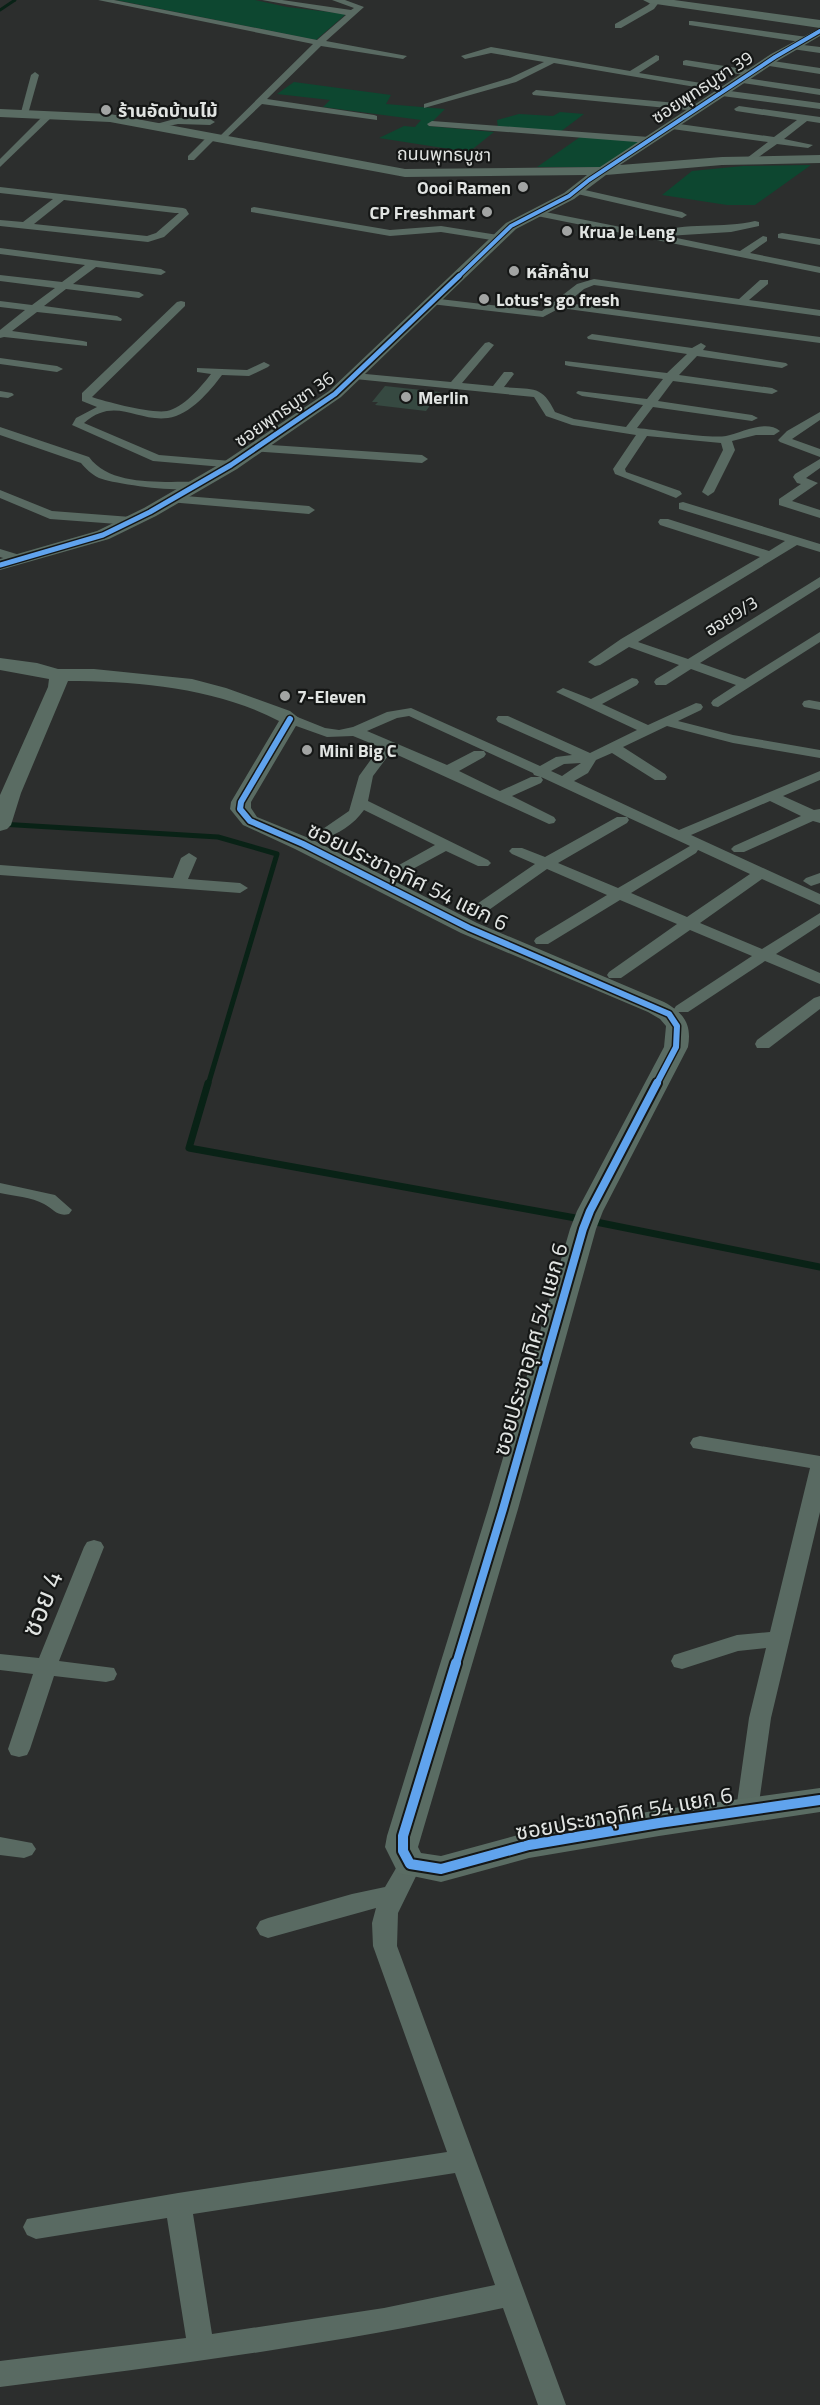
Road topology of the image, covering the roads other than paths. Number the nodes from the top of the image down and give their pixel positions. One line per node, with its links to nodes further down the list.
1 (102, 0): 11 (street)
2 (266, 0): 5 (street)
3 (336, 0): 5 (street)
4 (652, 1): 7 (street, ซอยพุทธบูชา 39); 8 (street)
5 (352, 13): 11 (street)
6 (692, 23): 10 (street)
7 (820, 24)
8 (618, 26)
9 (820, 31): 10 (street, ซอยพุทธบูชา 39)
10 (807, 40): 12 (street, ซอยพุทธบูชา 39)
11 (319, 43): 14 (street); 28 (street)
12 (795, 47): 13 (street); 19 (street, ซอยพุทธบูชา 39)
13 (820, 50)
14 (403, 56)
15 (465, 56): 17 (street)
16 (656, 58): 23 (street)
17 (552, 62): 23 (street); 30 (street)
18 (686, 63): 21 (street)
19 (766, 63): 20 (street); 21 (street, ซอยพุทธบูชา 39)
20 (820, 71)
21 (750, 73): 24 (street, ซอยพุทธบูชา 39)
22 (35, 75): 34 (street)
23 (630, 75): 25 (street)
24 (739, 80): 25 (street, ซอยพุทธบูชา 39); 26 (street)
25 (724, 92): 29 (street); 31 (street, ซอยพุทธบูชา 39)
26 (820, 92)
27 (536, 93): 31 (street)
28 (260, 101): 36 (street); 43 (street)
29 (820, 105)
30 (427, 106)
31 (698, 108): 42 (street, ซอยพุทธบูชา 39)
32 (740, 109): 37 (street)
33 (0, 113): 34 (street, ถนนพุทธบูชา)
34 (23, 114): 35 (street, ถนนพุทธบูชา)
35 (49, 115): 41 (street, ถนนพุทธบูชา); 50 (street)
36 (374, 118)
37 (805, 118): 38 (street); 45 (street)
38 (820, 120)
39 (210, 122): 41 (street)
40 (432, 124): 44 (street)
41 (153, 126): 43 (street, ถนนพุทธบูชา)
42 (672, 126): 44 (street, ซอยพุทธบูชา 39); 45 (street)
43 (217, 138): 47 (street); 51 (street, ถนนพุทธบูชา)
44 (649, 140): 51 (street, ซอยพุทธบูชา 39)
45 (774, 140): 46 (street); 49 (street)
46 (808, 145)
47 (191, 159)
48 (820, 159): 49 (street, ถนนพุทธบูชา)
49 (750, 160): 51 (street, ถนนพุทธบูชา)
50 (0, 164)
51 (602, 171): 53 (street, ซอยพุทธบูชา 36)
52 (0, 190): 54 (street)
53 (576, 191): 56 (street, ซอยพุทธบูชา 36); 57 (street)
54 (62, 197): 60 (street); 60 (street)
55 (254, 210): 63 (street)
56 (535, 213): 62 (street); 63 (street, ซอยพุทธบูชา 36)
57 (682, 215)
58 (0, 223): 60 (street)
59 (755, 224): 62 (street)
60 (26, 225)
61 (782, 236): 65 (street)
62 (656, 237): 67 (street)
63 (498, 238): 75 (street, ซอยพุทธบูชา 36)
64 (763, 239): 67 (street)
65 (820, 242)
66 (0, 251): 68 (street)
67 (742, 254): 69 (street)
68 (94, 263): 70 (street); 73 (street)
69 (820, 270)
70 (161, 272)
71 (0, 278): 73 (street)
72 (764, 282): 76 (street)
73 (63, 286): 74 (street); 80 (street)
74 (139, 295)
75 (431, 301): 79 (street); 99 (street, ซอยพุทธบูชา 36)
76 (741, 302): 79 (street); 82 (street)
77 (0, 304): 80 (street)
78 (181, 304): 106 (street)
79 (557, 306): 82 (street)
80 (32, 309): 83 (street); 84 (street)
81 (820, 313): 82 (street)
82 (758, 318): 86 (street)
83 (117, 319)
84 (1, 334): 88 (street)
85 (592, 337): 90 (street)
86 (820, 340)
87 (705, 342): 90 (street)
88 (83, 344)
89 (489, 345): 101 (street)
90 (694, 352): 94 (street); 100 (street)
91 (0, 361): 95 (street)
92 (569, 363): 100 (street)
93 (264, 365): 97 (street)
94 (782, 365)
95 (57, 369)
96 (201, 370): 97 (street)
97 (219, 372): 106 (street)
98 (508, 374): 102 (street)
99 (355, 376): 101 (street); 114 (street, ซอยพุทธบูชา 36)
100 (671, 376): 103 (street); 105 (street)
101 (454, 386): 102 (street)
102 (495, 390): 110 (street)
103 (772, 391)
104 (582, 393): 105 (street)
105 (652, 402): 108 (street); 110 (street)
106 (106, 406): 118 (street)
107 (820, 415): 115 (street)
108 (752, 418)
109 (0, 431): 120 (street)
110 (629, 431): 112 (street)
111 (774, 431): 113 (street)
112 (643, 433): 113 (street); 123 (street)
113 (724, 440): 121 (street)
114 (256, 448): 116 (street); 118 (street, ซอยพุทธบูชา 36)
115 (820, 453)
116 (422, 459)
117 (820, 463): 119 (street)
118 (231, 465): 120 (street, ซอยพุทธบูชา 36)
119 (815, 484): 127 (street)
120 (195, 486): 124 (street, ซอยพุทธบูชา 36)
121 (708, 492)
122 (0, 494): 128 (street)
123 (676, 494)
124 (173, 499): 126 (street); 128 (street, ซอยพุทธบูชา 36)
125 (683, 506): 130 (street)
126 (309, 510)
127 (820, 514)
128 (131, 521): 134 (street, ซอยพุทธบูชา 36)
129 (664, 522): 133 (street)
130 (795, 541): 131 (street); 133 (street)
131 (820, 548)
132 (0, 553): 134 (street)
133 (771, 556): 138 (street)
134 (19, 559): 135 (street, ซอยพุทธบูชา 36)
135 (0, 565)
136 (820, 581): 141 (street, ฮอย9/3)
137 (820, 636): 145 (street)
138 (626, 642): 139 (street); 141 (street)
139 (595, 662)
140 (0, 664): 142 (street)
141 (688, 664): 144 (street, ฮอย9/3); 145 (street)
142 (57, 675): 150 (street); 165 (street)
143 (632, 682): 148 (street)
144 (661, 682)
145 (747, 684): 147 (street)
146 (563, 693): 148 (street)
147 (718, 703)
148 (591, 705): 153 (street)
149 (696, 707): 152 (street)
150 (290, 719): 154 (street); 215 (street, ซอยประชาอุทิศ 54 แยก 6)
151 (502, 719): 159 (street)
152 (666, 722): 153 (street); 158 (street)
153 (648, 730): 156 (street)
154 (354, 731): 155 (street); 161 (street)
155 (389, 746): 160 (street); 168 (street)
156 (613, 747): 159 (street); 163 (street)
157 (479, 754): 160 (street)
158 (820, 754)
159 (590, 758): 161 (street); 164 (street)
160 (448, 771): 167 (street)
161 (538, 776): 164 (street); 167 (street)
162 (819, 776): 166 (street)
163 (660, 777)
164 (561, 782): 174 (street)
165 (5, 793): 170 (street)
166 (771, 796): 169 (street); 174 (street)
167 (499, 797): 171 (street)
168 (360, 803): 173 (street); 175 (street)
169 (818, 816): 176 (street)
170 (2, 820)
171 (549, 820)
172 (622, 820): 181 (street)
173 (321, 836)
174 (677, 836): 184 (street)
175 (446, 845): 180 (street); 182 (street)
176 (739, 849)
177 (690, 850): 187 (street)
178 (517, 851): 181 (street)
179 (189, 858): 185 (street)
180 (483, 863)
181 (546, 863): 187 (street); 189 (street)
182 (404, 868)
183 (0, 870): 185 (street)
184 (761, 873): 188 (street); 191 (street)
185 (179, 883): 186 (street)
186 (240, 888)
187 (617, 893): 191 (street); 192 (street)
188 (820, 900)
189 (480, 909)
190 (820, 918): 193 (street)
191 (689, 923): 193 (street); 194 (street)
192 (542, 941)
193 (763, 955): 195 (street); 197 (street)
194 (615, 975)
195 (820, 979)
196 (820, 1001): 198 (street)
197 (682, 1009)
198 (764, 1044)
199 (0, 1188): 200 (street)
200 (63, 1210)
201 (700, 1443): 202 (street)
202 (820, 1463)
203 (820, 1469): 205 (street)
204 (94, 1547): 208 (street, ซอย 4)
205 (779, 1639): 206 (street); 212 (street)
206 (682, 1661)
207 (0, 1662): 208 (street)
208 (46, 1667): 209 (street); 210 (street, ซอย 4)
209 (106, 1674)
210 (19, 1749)
211 (820, 1800): 212 (street, ซอยประชาอุทิศ 54 แยก 6)
212 (747, 1810): 215 (street, ซอยประชาอุทิศ 54 แยก 6)
213 (0, 1846): 214 (street)
214 (24, 1849)
215 (410, 1864): 216 (street)
216 (392, 1895): 217 (street); 218 (street)
217 (268, 1928)
218 (463, 2161): 219 (street); 221 (street)
219 (178, 2204): 220 (street); 222 (street)
220 (36, 2226)
221 (511, 2294): 222 (street); 224 (street)
222 (201, 2349): 223 (street)
223 (0, 2374)
224 (552, 2405)

